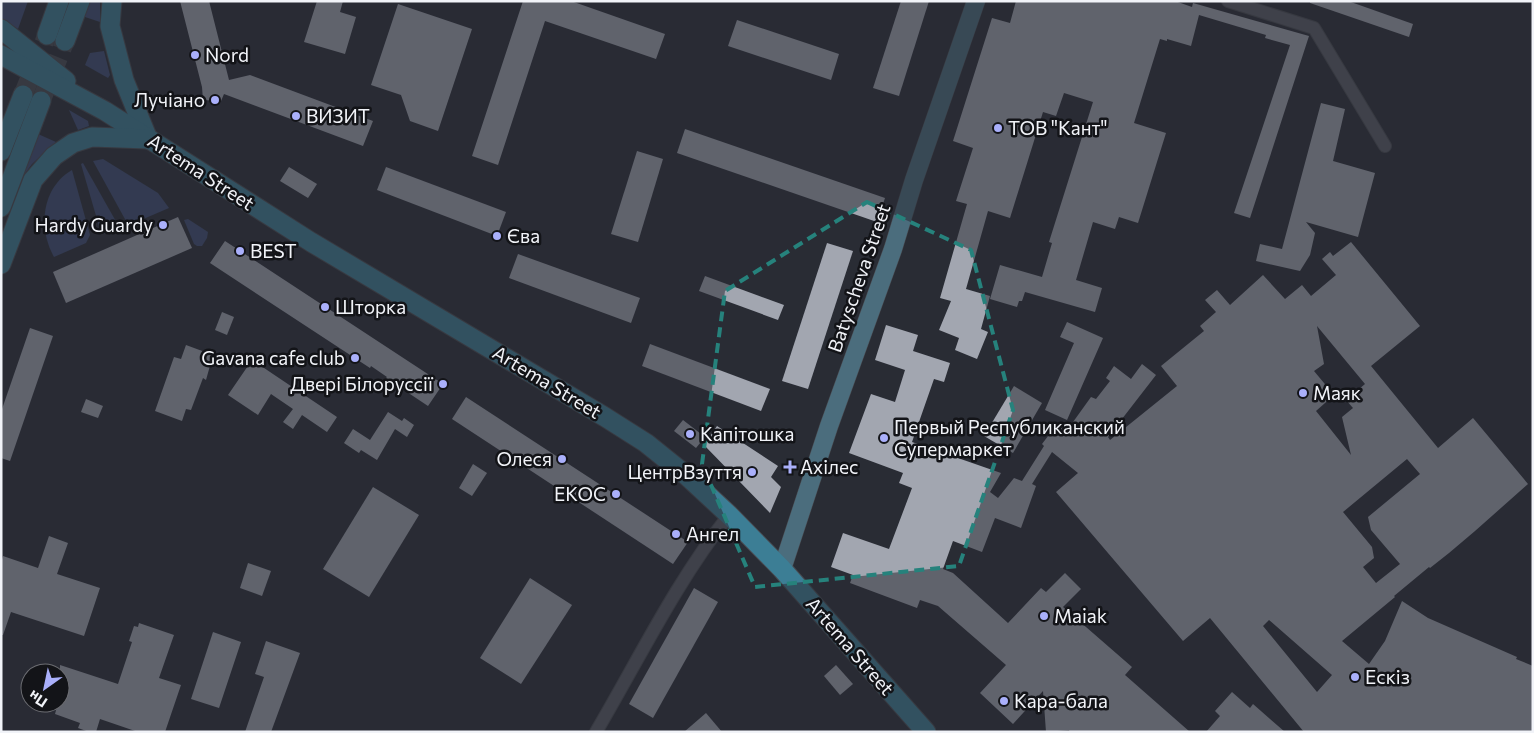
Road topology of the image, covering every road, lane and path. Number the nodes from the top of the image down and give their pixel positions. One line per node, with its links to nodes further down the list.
1 (59, 1): 7 (main road)
2 (80, 1): 8 (main road)
3 (112, 1): 13 (main road)
4 (976, 1): 19 (street, Batyscheva Street)
5 (1228, 1): 14 (street)
6 (1, 29): 12 (main road, Artema Street)
7 (47, 35)
8 (65, 41)
9 (1, 56): 12 (main road, Artema Street)
10 (23, 94): 15 (main road)
11 (41, 102): 16 (main road)
12 (105, 111): 13 (main road, Artema Street)
13 (148, 139): 17 (main road); 18 (main road, Artema Street)
14 (1385, 146)
15 (1, 152)
16 (1, 207)
17 (1, 264)
18 (729, 515): 19 (main road, Artema Street); 20 (street)
19 (782, 569): 21 (main road, Artema Street)
20 (596, 732)
21 (926, 732)

